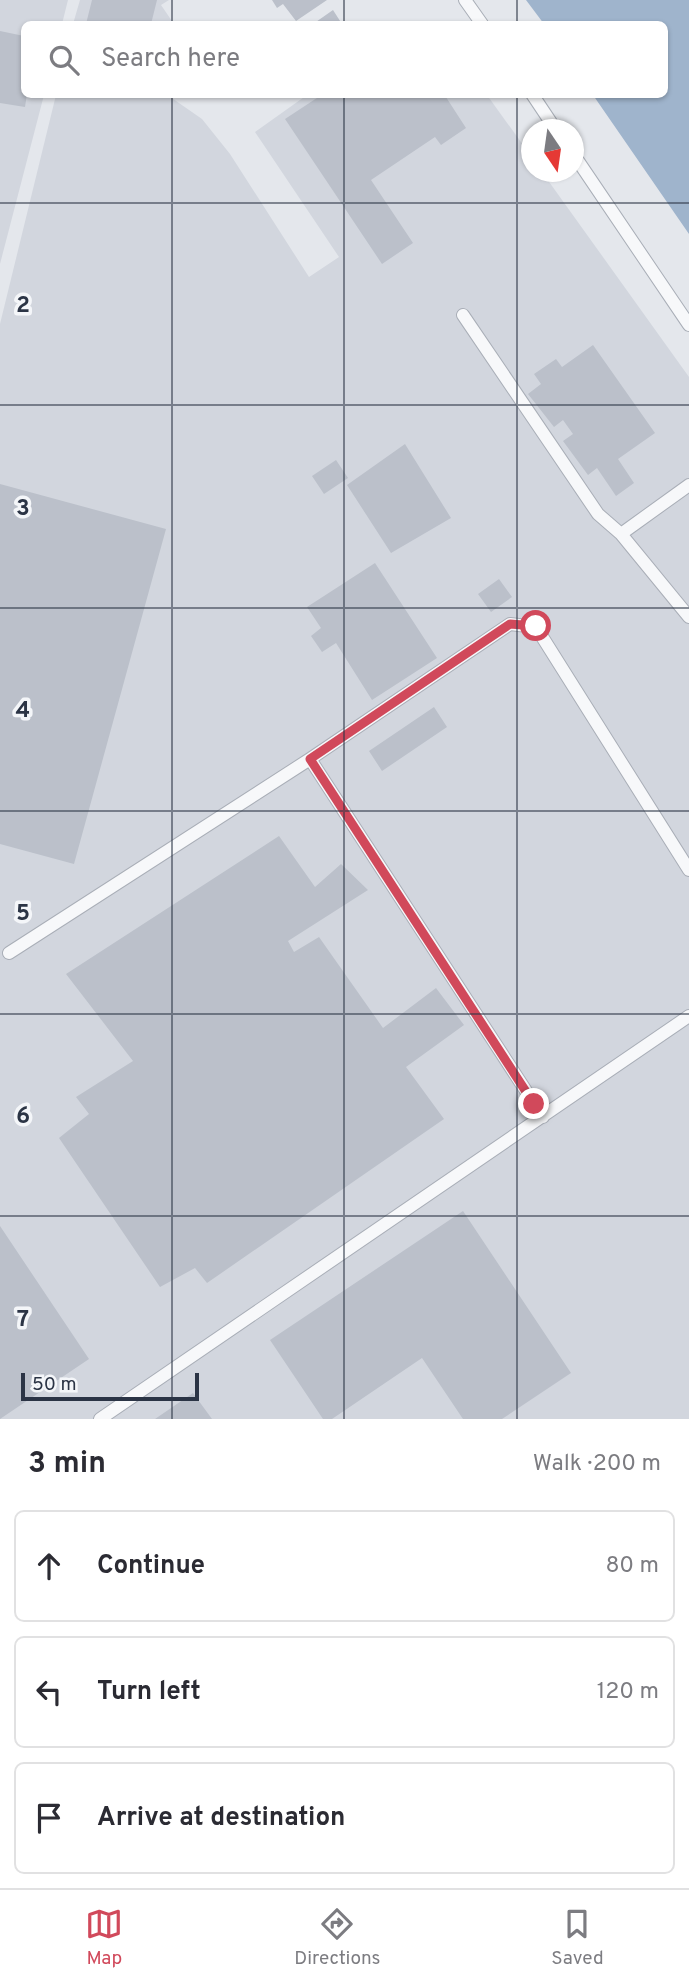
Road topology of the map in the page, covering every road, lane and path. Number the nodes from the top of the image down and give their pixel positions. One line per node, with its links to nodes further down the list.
1 (465, 0): 2 (lane)
2 (480, 21)
3 (535, 98): 4 (lane)
4 (549, 119)
5 (584, 171): 7 (lane)
6 (463, 315): 9 (lane)
7 (689, 325)
8 (689, 485): 9 (lane)
9 (621, 534): 10 (lane)
10 (689, 617)
11 (310, 759): 12 (lane); 13 (lane); 15 (lane)
12 (689, 870)
13 (9, 953)
14 (689, 1016): 15 (lane)
15 (542, 1117): 16 (lane)
16 (100, 1419)

